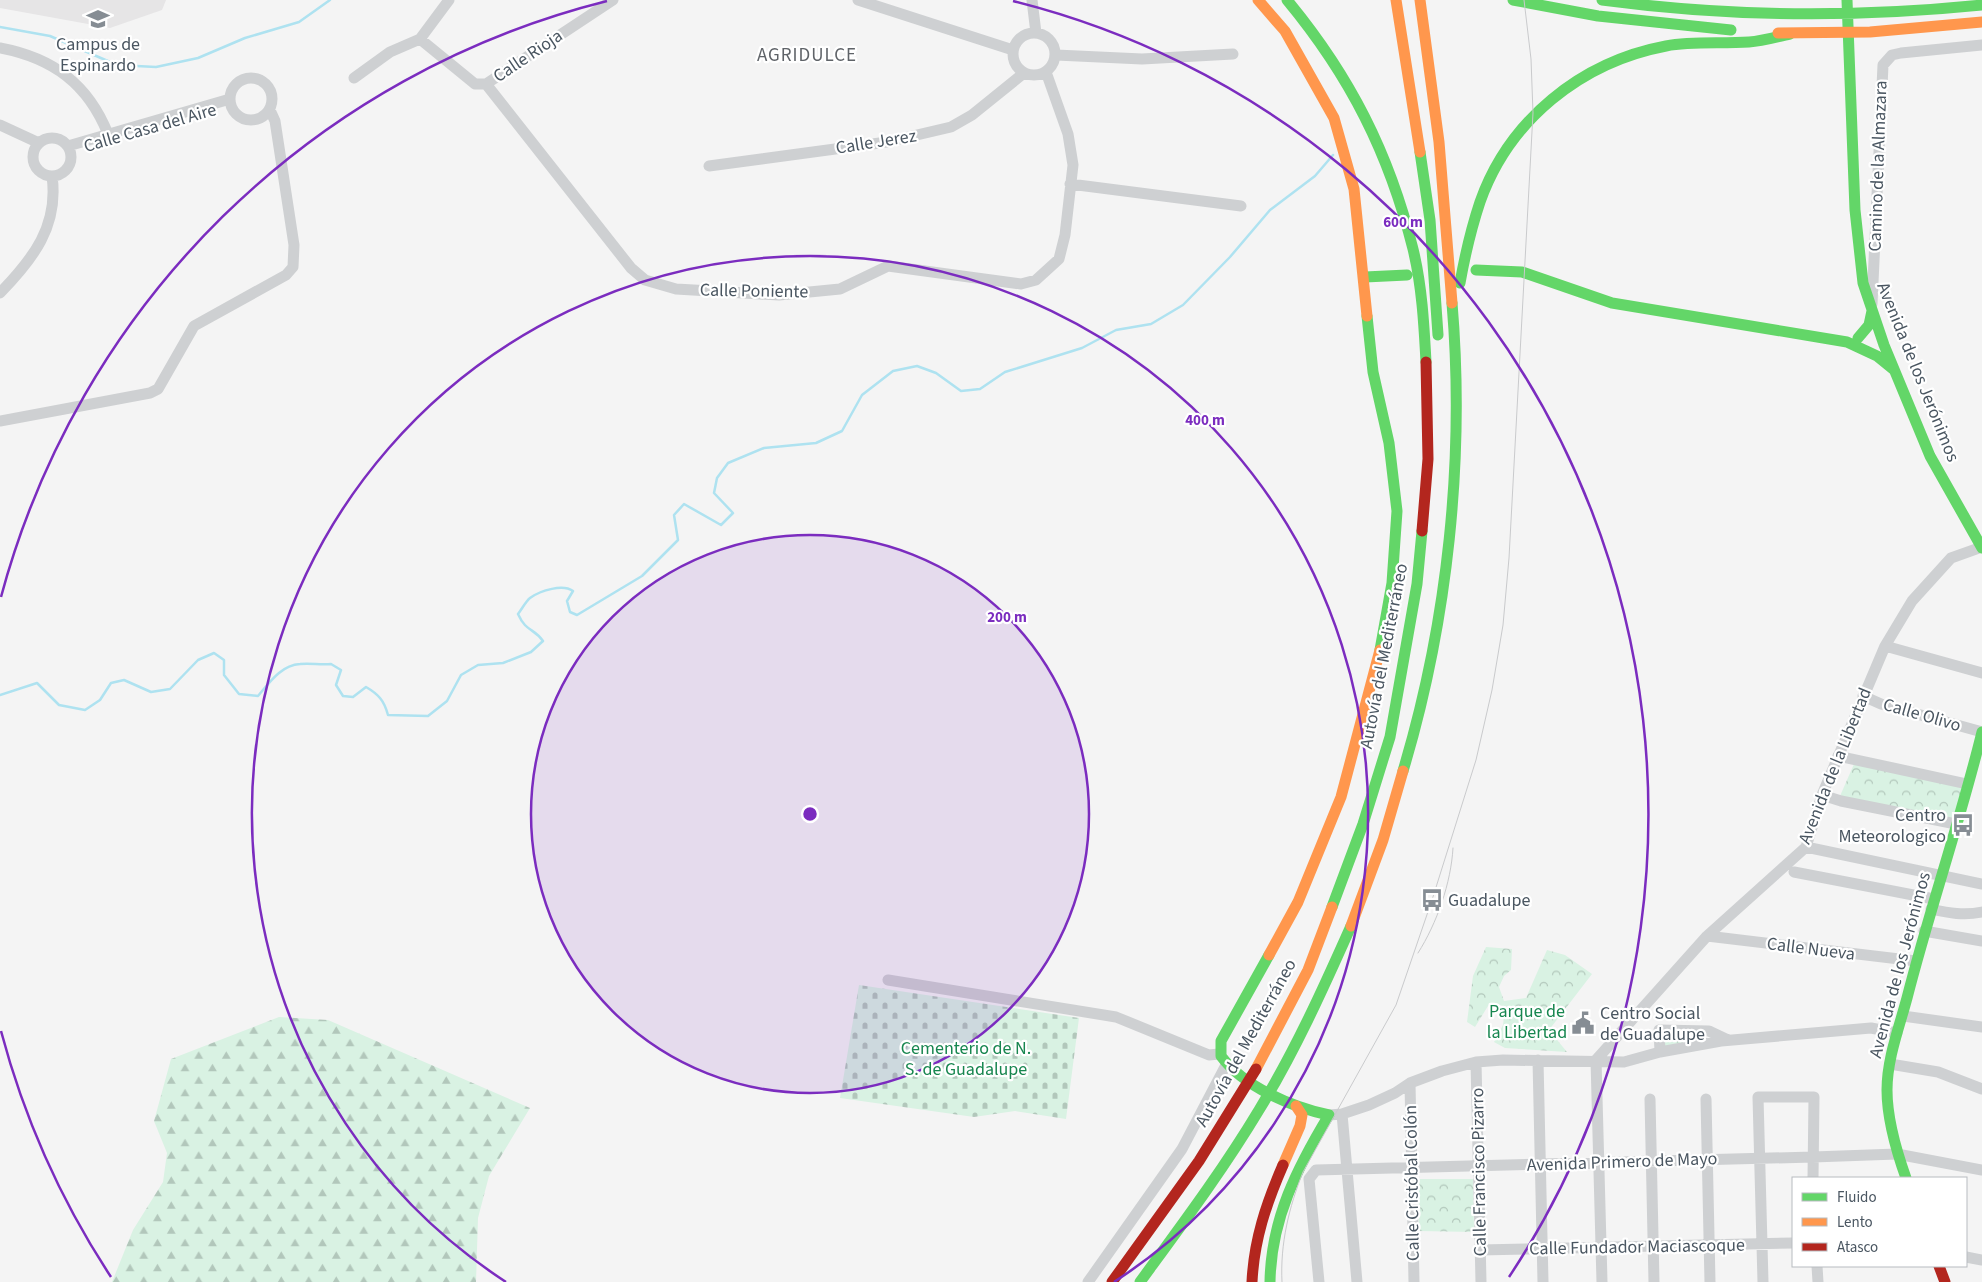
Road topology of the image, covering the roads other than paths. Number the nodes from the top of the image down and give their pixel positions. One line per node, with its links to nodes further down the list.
1 (449, 0): 16 (street)
2 (613, 0): 25 (street, Calle Rioja)
3 (858, 0): 19 (street)
4 (1032, 0): 14 (street)
5 (1258, 0): 38 (main road)
6 (1287, 0): 54 (main road, Autovía del Mediterráneo)
7 (1420, 0): 41 (main road)
8 (1513, 0): 15 (main road)
9 (1602, 0): 12 (main road)
10 (1847, 0): 40 (main road, Avenida de los Jerónimos)
11 (1396, 1): 44 (main road)
12 (1982, 5)
13 (1982, 22): 15 (main road)
14 (1036, 32): 19 (street); 21 (street)
15 (1790, 34): 41 (main road)
16 (420, 39): 24 (street); 25 (street, Calle Rioja)
17 (1982, 45): 40 (street, Camino de la Almazara)
18 (0, 48): 29 (street)
19 (1014, 50): 23 (street)
20 (1233, 54): 21 (street)
21 (1056, 55): 22 (street)
22 (1046, 72): 23 (street); 34 (street, Calle Poniente)
23 (1024, 73): 32 (street, Calle Jerez)
24 (354, 78)
25 (486, 84): 34 (street, Calle Poniente)
26 (230, 102): 27 (street); 27 (street); 29 (street); 31 (street, Calle Casa del Aire)
27 (270, 110): 48 (street)
28 (0, 125): 30 (street)
29 (108, 134): 31 (street)
30 (39, 143): 31 (street); 33 (street)
31 (69, 148): 33 (street)
32 (708, 166)
33 (52, 176): 39 (street)
34 (1070, 184): 35 (street)
35 (1241, 206)
36 (1476, 270): 42 (main road)
37 (1407, 275): 38 (main road)
38 (1365, 277): 76 (main road)
39 (0, 293)
40 (1872, 311): 42 (main road); 43 (main road, Avenida de los Jerónimos)
41 (1454, 324): 116 (main road)
42 (1853, 340): 43 (main road); 45 (main road)
43 (1883, 342): 45 (main road); 46 (main road, Avenida de los Jerónimos)
44 (1438, 348)
45 (1868, 352): 46 (main road)
46 (1895, 371): 49 (main road, Avenida de los Jerónimos)
47 (1438, 382): 54 (main road)
48 (0, 421)
49 (1982, 548): 50 (street, Avenida de la Libertad)
50 (1885, 646): 51 (street); 52 (street, Avenida de la Libertad)
51 (1982, 673)
52 (1863, 696): 53 (street, Calle Olivo); 56 (street, Avenida de la Libertad)
53 (1982, 732): 55 (main road, Avenida de los Jerónimos)
54 (1390, 737): 115 (main road, Autovía del Mediterráneo)
55 (1981, 746): 57 (main road, Avenida de los Jerónimos)
56 (1838, 756): 57 (street); 58 (street, Avenida de la Libertad)
57 (1967, 784): 59 (main road, Avenida de los Jerónimos)
58 (1822, 795): 59 (street); 60 (street, Avenida de la Libertad)
59 (1956, 824): 62 (main road, Avenida de los Jerónimos)
60 (1806, 847): 62 (street); 67 (street, Avenida de la Libertad)
61 (1794, 872): 64 (street)
62 (1942, 876): 63 (street); 64 (main road, Avenida de los Jerónimos)
63 (1982, 882)
64 (1933, 904): 65 (street); 66 (main road, Avenida de los Jerónimos)
65 (1982, 912)
66 (1924, 931): 68 (street); 69 (main road, Avenida de los Jerónimos)
67 (1707, 936): 69 (street, Calle Nueva); 78 (street, Avenida de la Libertad)
68 (1982, 941)
69 (1916, 961): 71 (main road, Avenida de los Jerónimos)
70 (888, 980): 76 (street)
71 (1903, 1016): 72 (street); 73 (main road, Avenida de los Jerónimos)
72 (1982, 1027)
73 (1897, 1033): 74 (street); 80 (main road, Avenida de los Jerónimos)
74 (1730, 1040): 75 (street); 75 (street)
75 (1660, 1052): 78 (street)
76 (1220, 1054): 81 (main road)
77 (1538, 1060): 78 (street); 79 (street); 96 (street)
78 (1596, 1060): 95 (street)
79 (1476, 1062): 82 (street); 97 (street, Calle Francisco Pizarro)
80 (1890, 1064): 83 (street); 89 (main road, Avenida de los Jerónimos)
81 (1226, 1065): 86 (main road); 114 (street)
82 (1410, 1083): 88 (street); 99 (street, Calle Cristóbal Colón)
83 (1982, 1089)
84 (1650, 1099): 94 (street)
85 (1706, 1099): 92 (street)
86 (1296, 1106): 87 (main road); 93 (main road)
87 (1324, 1114): 88 (street); 93 (main road); 118 (main road)
88 (1342, 1114): 100 (street)
89 (1897, 1154): 90 (street, Avenida Primero de Mayo); 98 (street, Avenida Primero de Mayo); 102 (main road, Avenida de los Jerónimos)
90 (1813, 1157): 91 (street, Avenida Primero de Mayo); 91 (street); 101 (street)
91 (1760, 1158): 92 (street, Avenida Primero de Mayo); 104 (street)
92 (1708, 1160): 94 (street, Avenida Primero de Mayo); 105 (street)
93 (1283, 1162): 117 (main road)
94 (1651, 1162): 95 (street, Avenida Primero de Mayo); 106 (street)
95 (1600, 1163): 96 (street, Avenida Primero de Mayo); 107 (street)
96 (1541, 1165): 97 (street, Avenida Primero de Mayo); 108 (street)
97 (1479, 1166): 99 (street, Avenida Primero de Mayo); 109 (street, Calle Francisco Pizarro)
98 (1981, 1167)
99 (1411, 1168): 100 (street, Avenida Primero de Mayo); 121 (street, Calle Cristóbal Colón)
100 (1346, 1169): 119 (street, Avenida Primero de Mayo); 120 (street)
101 (1814, 1177)
102 (1906, 1177)
103 (1792, 1243): 104 (street, Calle Fundador Maciascoque)
104 (1762, 1244): 105 (street, Calle Fundador Maciascoque); 127 (street)
105 (1710, 1245): 106 (street, Calle Fundador Maciascoque); 126 (street)
106 (1653, 1246): 107 (street, Calle Fundador Maciascoque); 125 (street)
107 (1602, 1248): 108 (street, Calle Fundador Maciascoque); 124 (street)
108 (1542, 1249): 109 (street, Calle Fundador Maciascoque); 123 (street)
109 (1480, 1250): 122 (street, Calle Francisco Pizarro)
110 (1967, 1257): 111 (street)
111 (1982, 1260)
112 (1817, 1267): 128 (street)
113 (1939, 1267): 129 (main road)
114 (1088, 1282)
115 (1112, 1282)
116 (1140, 1282)
117 (1252, 1282)
118 (1270, 1282)
119 (1319, 1282)
120 (1357, 1282)
121 (1414, 1282)
122 (1481, 1282)
123 (1543, 1282)
124 (1602, 1282)
125 (1654, 1282)
126 (1710, 1282)
127 (1763, 1282)
128 (1818, 1282)
129 (1945, 1282)

